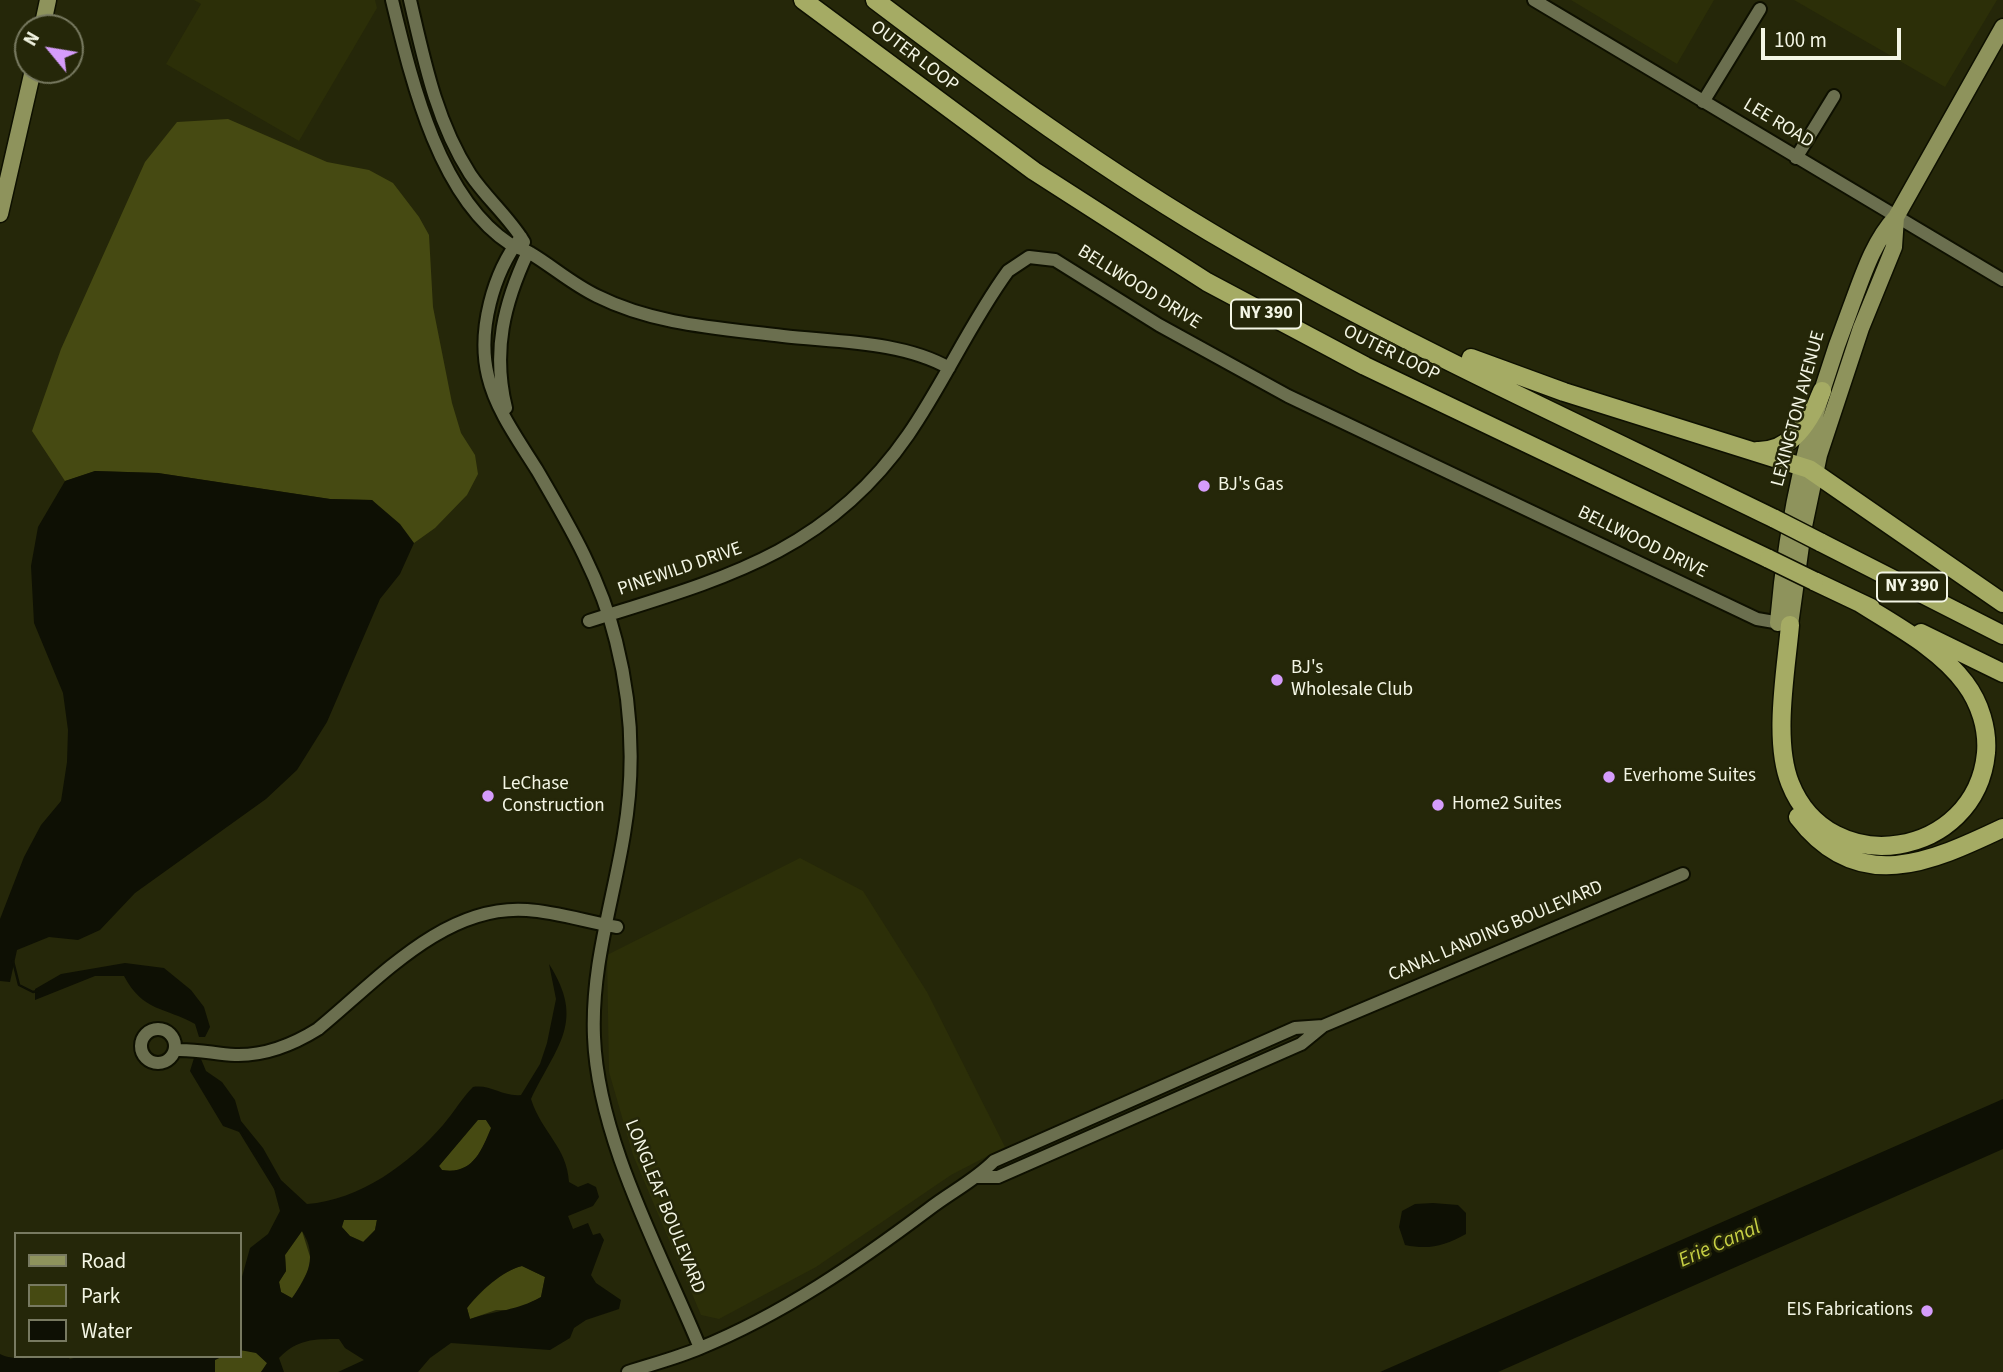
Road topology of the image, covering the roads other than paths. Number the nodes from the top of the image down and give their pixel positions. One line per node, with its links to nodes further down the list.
1 (392, 0): 14 (street)
2 (410, 0): 14 (street)
3 (803, 0): 23 (highway, OUTER LOOP / NY 390, bridge)
4 (875, 0): 17 (highway, OUTER LOOP / NY 390)
5 (1534, 0): 10 (street, LEE ROAD)
6 (1760, 9): 10 (street)
7 (2003, 27): 13 (main road, LEXINGTON AVENUE)
8 (30, 84): 12 (main road)
9 (1834, 96): 11 (street)
10 (1703, 102): 11 (street, LEE ROAD)
11 (1796, 158): 13 (street, LEE ROAD)
12 (0, 214)
13 (1896, 217): 16 (street, LEE ROAD); 19 (main road, LEXINGTON AVENUE); 22 (main road, LEXINGTON AVENUE)
14 (518, 242): 15 (street); 20 (street, LONGLEAF BOULEVARD)
15 (528, 252): 18 (street); 20 (street, LONGLEAF BOULEVARD)
16 (2003, 280)
17 (1384, 326): 21 (highway); 28 (highway, OUTER LOOP / NY 390, bridge)
18 (949, 368): 25 (street, PINEWILD DRIVE); 27 (street, BELLWOOD DRIVE)
19 (1822, 391): 21 (highway); 22 (main road, LEXINGTON AVENUE)
20 (515, 435): 25 (street, LONGLEAF BOULEVARD)
21 (1751, 450): 22 (highway)
22 (1809, 469): 24 (highway); 27 (main road, LEXINGTON AVENUE)
23 (1860, 603): 27 (highway); 29 (highway, OUTER LOOP / NY 390)
24 (2003, 603)
25 (608, 615): 26 (street, PINEWILD DRIVE); 32 (street, LONGLEAF BOULEVARD)
26 (589, 621)
27 (1784, 624): 30 (highway)
28 (2003, 635)
29 (2003, 673)
30 (2003, 828)
31 (1683, 874): 34 (street, CANAL LANDING BOULEVARD)
32 (610, 926): 33 (street); 34 (street, LONGLEAF BOULEVARD)
33 (175, 1050)
34 (700, 1348): 35 (street, CANAL LANDING BOULEVARD)
35 (628, 1372)

